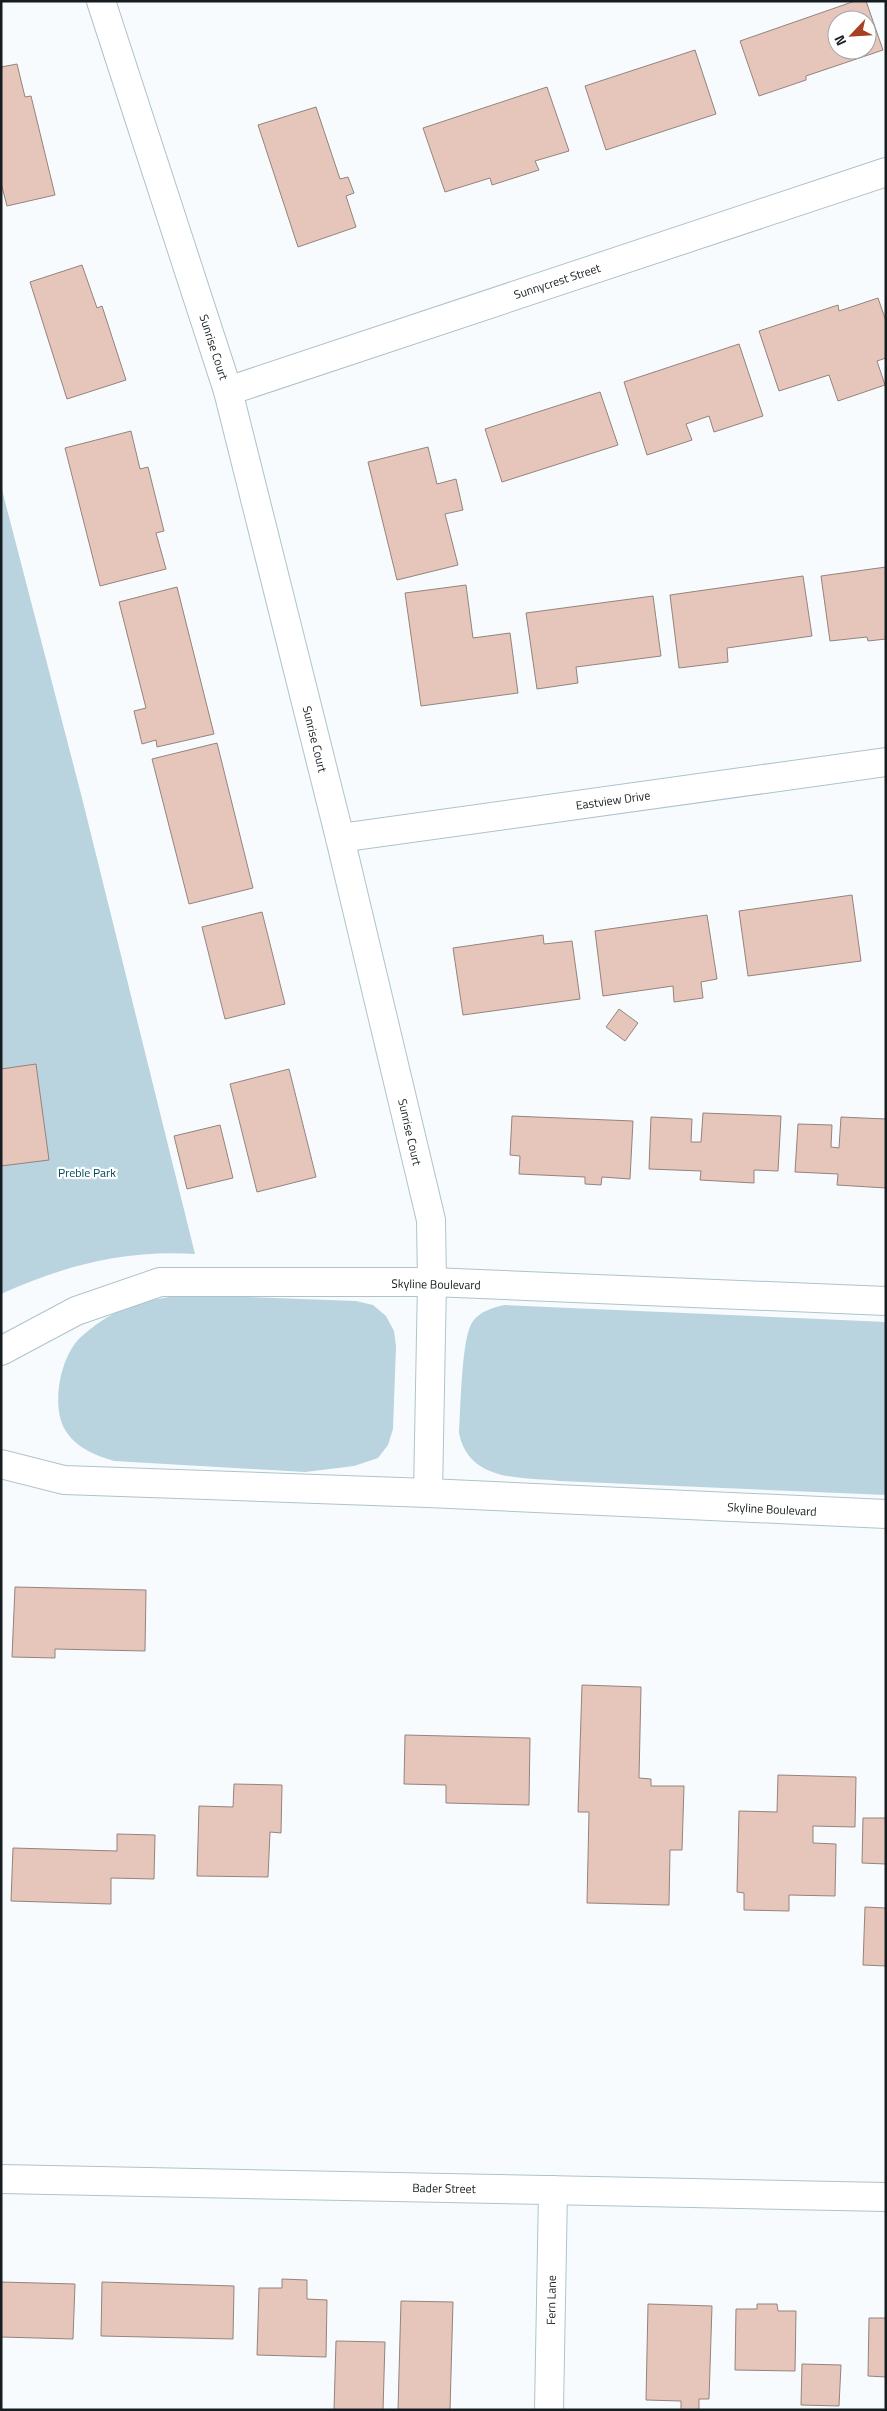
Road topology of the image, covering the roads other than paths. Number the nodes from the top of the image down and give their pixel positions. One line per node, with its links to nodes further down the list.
1 (101, 1): 3 (street, Sunrise Court)
2 (886, 172): 3 (street, Sunnycrest Street)
3 (228, 391): 5 (street, Sunrise Court)
4 (886, 762): 5 (street, Eastview Drive)
5 (340, 838): 6 (street, Sunrise Court)
6 (432, 1282): 7 (street, Skyline Boulevard); 8 (street, Skyline Boulevard); 10 (street, Sunrise Court)
7 (886, 1302)
8 (1, 1351)
9 (1, 1464): 10 (street, Skyline Boulevard)
10 (428, 1493): 11 (street, Skyline Boulevard)
11 (886, 1514)
12 (1, 2179): 13 (street, Bader Street)
13 (553, 2190): 14 (street, Bader Street); 15 (street, Fern Lane)
14 (886, 2197)
15 (549, 2410)

